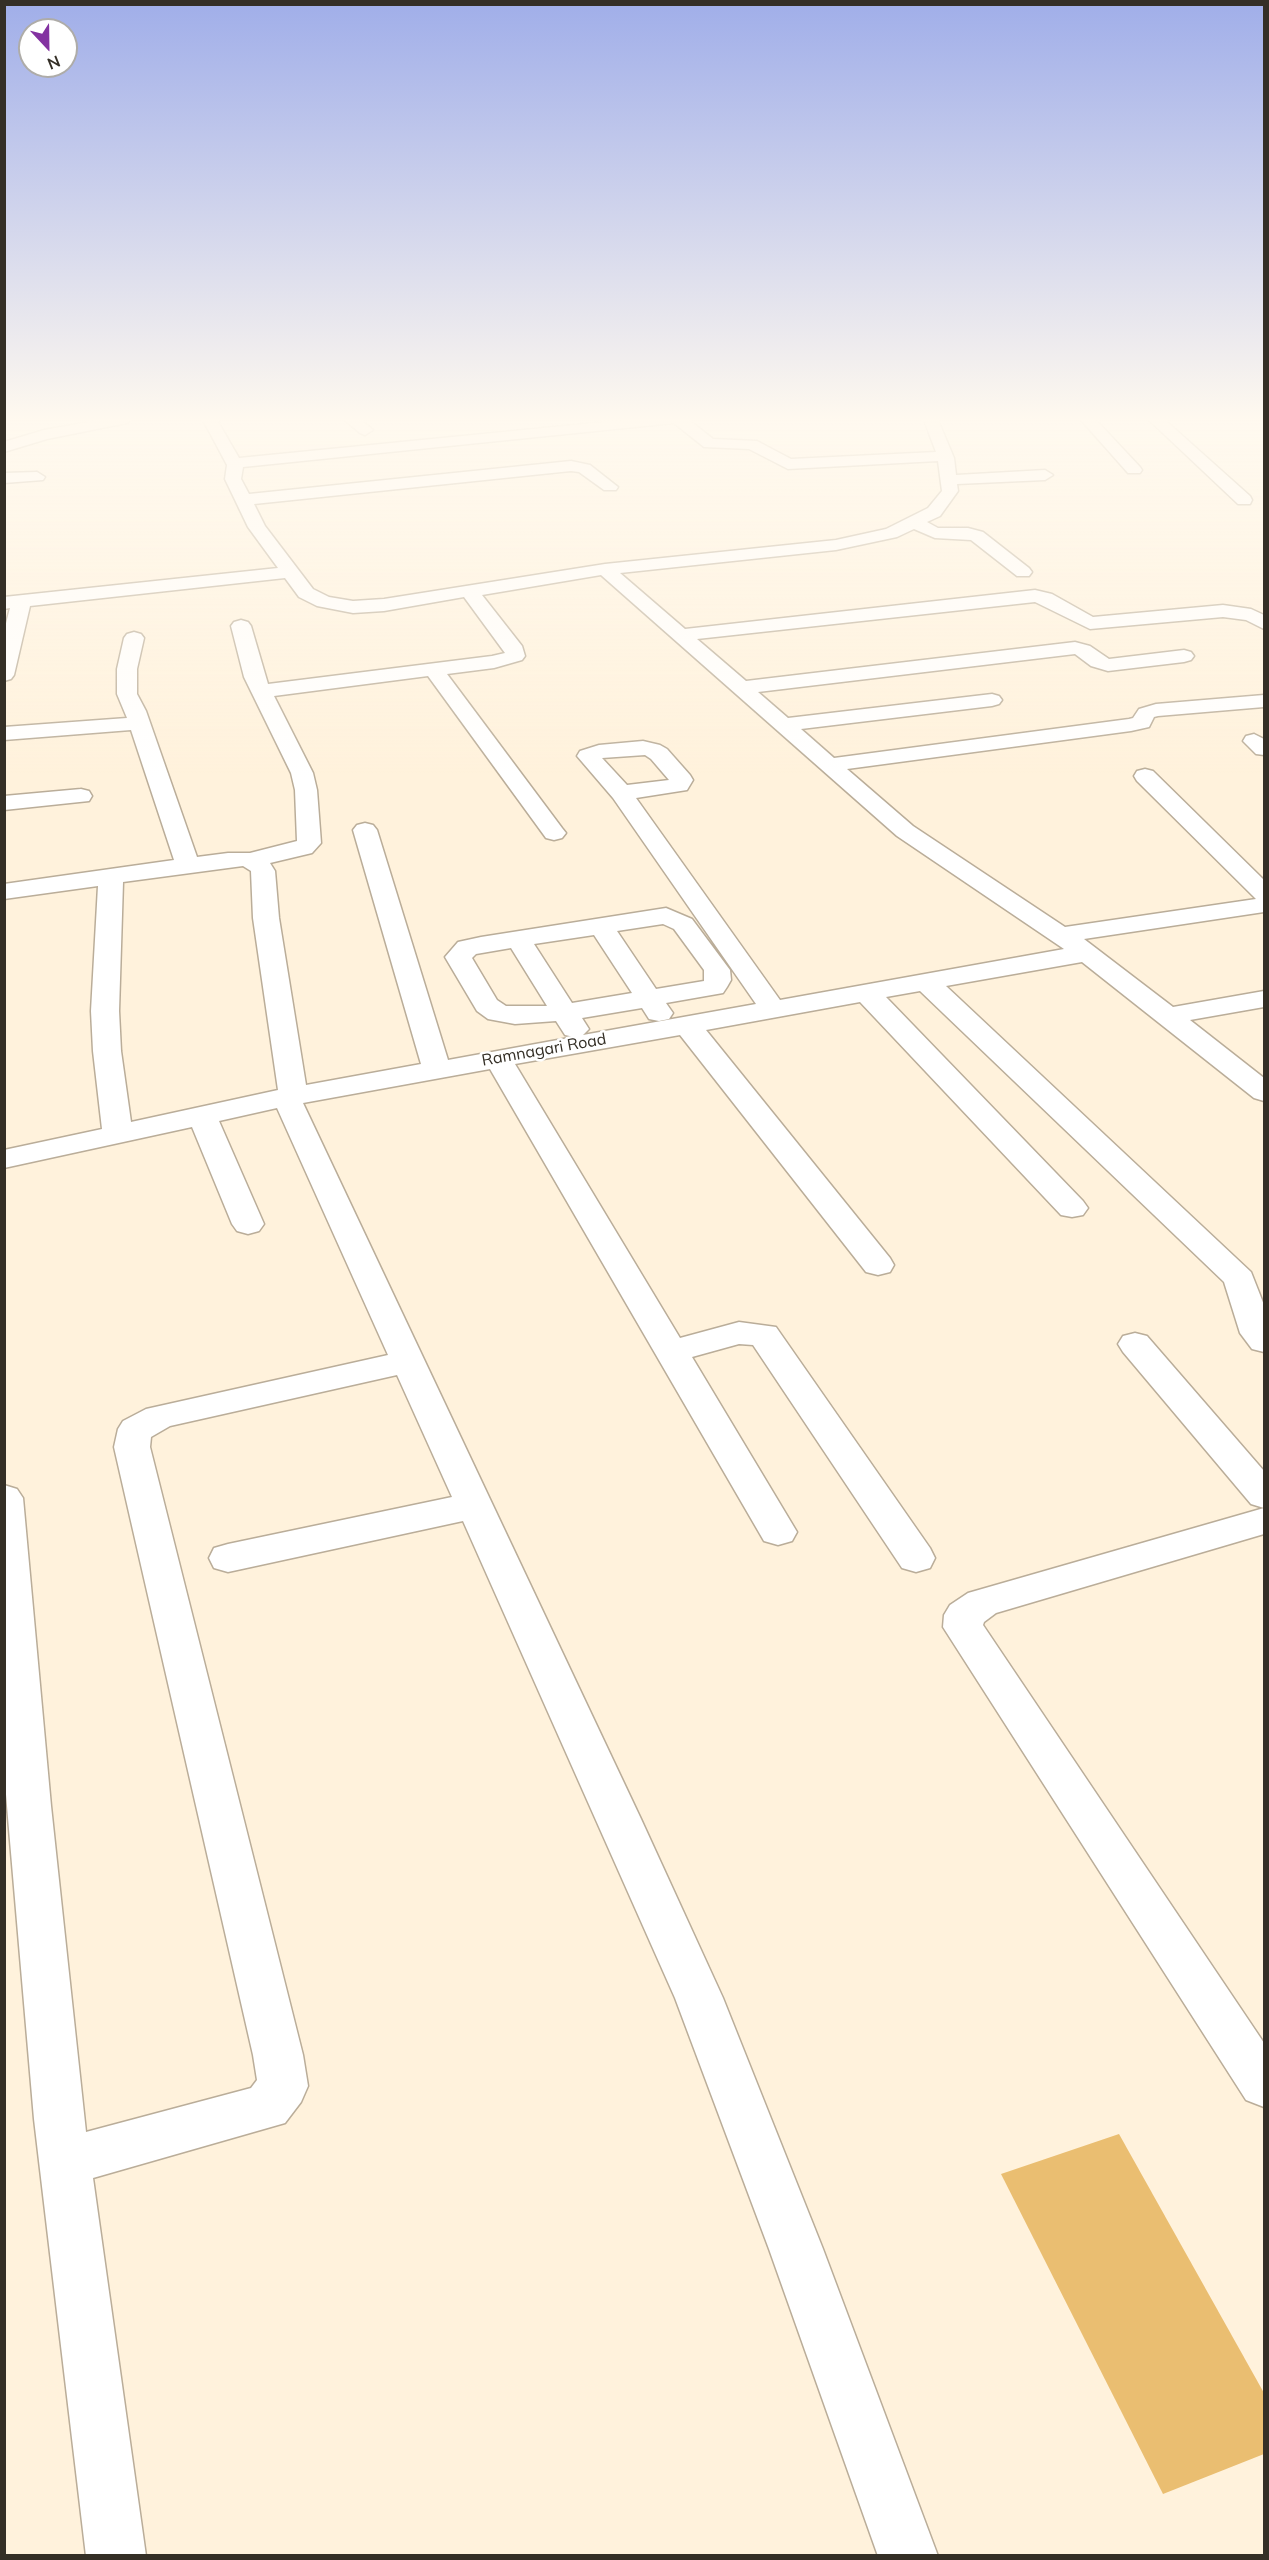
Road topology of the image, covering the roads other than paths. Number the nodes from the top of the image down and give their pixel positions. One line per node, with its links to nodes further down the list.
1 (266, 539): 5 (street)
2 (861, 539): 4 (street)
3 (981, 539): 6 (street)
4 (605, 569): 7 (street); 11 (street)
5 (289, 572): 7 (street); 8 (street)
6 (1023, 572)
7 (469, 591): 14 (street)
8 (13, 602): 15 (street)
9 (1264, 623): 11 (street)
10 (241, 626): 17 (street)
11 (679, 635): 16 (street)
12 (134, 638): 20 (street)
13 (1184, 656): 16 (street)
14 (433, 669): 17 (street); 29 (street)
15 (4, 675)
16 (739, 688): 21 (street)
17 (261, 691): 30 (street)
18 (992, 700): 21 (street)
19 (1263, 701): 23 (street)
20 (139, 723): 22 (street); 31 (street)
21 (782, 725): 23 (street)
22 (4, 734)
23 (828, 765): 37 (street)
24 (1145, 776): 34 (street)
25 (621, 793): 44 (street)
26 (81, 796): 27 (street)
27 (4, 803)
28 (365, 830): 50 (street)
29 (554, 833)
30 (254, 860): 31 (street); 52 (street)
31 (188, 865): 32 (street)
32 (111, 876): 33 (street); 54 (street)
33 (4, 892)
34 (1264, 893)
35 (1264, 904): 37 (street)
36 (602, 927): 38 (street); 42 (street); 42 (street)
37 (1060, 935): 39 (street)
38 (518, 939): 45 (street); 45 (street)
39 (1087, 952): 40 (street, Ramnagari Road); 46 (street)
40 (926, 982): 41 (street, Ramnagari Road); 59 (street)
41 (867, 993): 44 (street, Ramnagari Road); 56 (street)
42 (647, 998): 45 (street); 47 (street)
43 (1264, 999): 46 (street)
44 (773, 1009): 47 (street, Ramnagari Road)
45 (564, 1012): 48 (street)
46 (1167, 1016): 51 (street)
47 (678, 1026): 48 (street, Ramnagari Road); 58 (street)
48 (584, 1043): 49 (street, Ramnagari Road)
49 (498, 1059): 50 (street, Ramnagari Road); 61 (street)
50 (437, 1070): 52 (street, Ramnagari Road)
51 (1264, 1092)
52 (290, 1096): 53 (street, Ramnagari Road); 62 (street)
53 (202, 1115): 54 (street, Ramnagari Road); 57 (street)
54 (118, 1134): 55 (street, Ramnagari Road)
55 (4, 1160)
56 (1072, 1208)
57 (248, 1224)
58 (878, 1265)
59 (1264, 1341)
60 (1134, 1344): 63 (street)
61 (672, 1351): 67 (street); 69 (street)
62 (408, 1362): 65 (street); 71 (street)
63 (1264, 1495)
64 (4, 1498): 71 (street)
65 (473, 1506): 68 (street); 73 (street)
66 (1264, 1521): 70 (street)
67 (778, 1532)
68 (228, 1558)
69 (916, 1558)
70 (1264, 2084)
71 (65, 2162): 72 (street)
72 (116, 2556)
73 (908, 2556)

